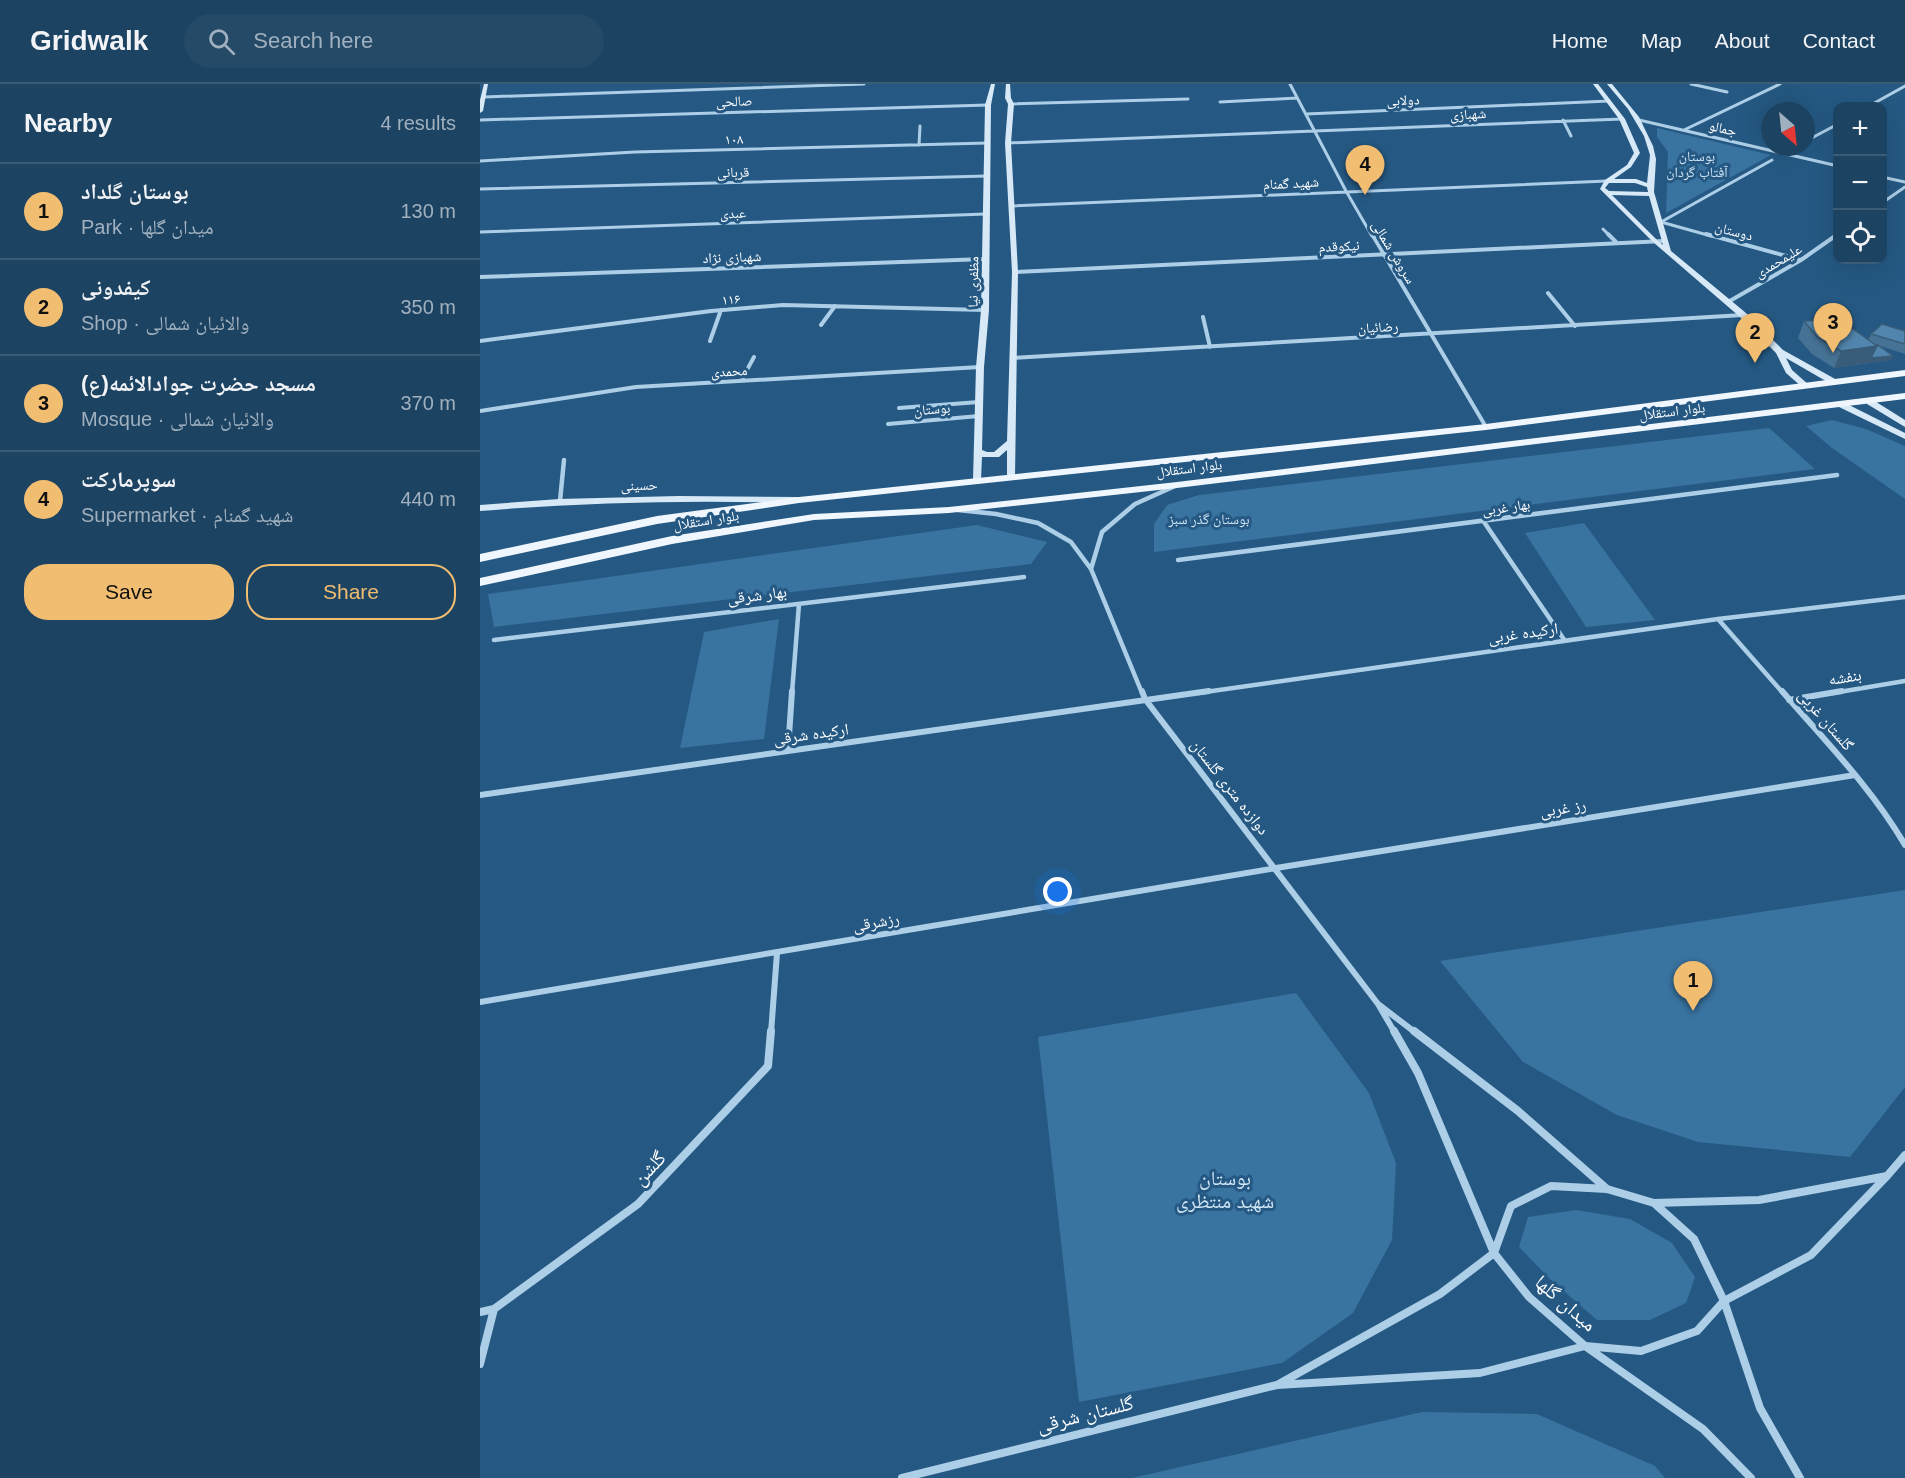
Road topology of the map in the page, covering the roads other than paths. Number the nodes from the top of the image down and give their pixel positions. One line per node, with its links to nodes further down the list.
1 (486, 84): 14 (main road)
2 (864, 84): 14 (street)
3 (984, 84): 21 (main road)
4 (993, 84): 21 (main road, مظفری نیا)
5 (1008, 84): 20 (main road)
6 (1017, 84): 20 (main road)
7 (1290, 84): 15 (street, سروش شمالی)
8 (1595, 84): 17 (main road)
9 (1609, 84): 27 (main road)
10 (1691, 84): 13 (street)
11 (1780, 84): 30 (street)
12 (1905, 86): 19 (street)
13 (1726, 92)
14 (484, 97): 22 (main road)
15 (1297, 98): 18 (street); 23 (street, سروش شمالی)
16 (1188, 99): 20 (street)
17 (1609, 101): 23 (street, دولابی); 24 (main road)
18 (1220, 102)
19 (1876, 102)
20 (1011, 104): 36 (main road)
21 (988, 105): 25 (street, صالحی); 34 (main road, مظفری نیا)
22 (480, 111)
23 (1306, 114): 31 (street, سروش شمالی)
24 (1622, 119): 26 (street, شهبازی); 27 (main road); 44 (main road)
25 (480, 120)
26 (1563, 120): 31 (street, شهبازی); 32 (street)
27 (1639, 120): 30 (street, جمالو); 46 (main road)
28 (920, 126): 35 (street)
29 (1833, 127): 33 (street)
30 (1684, 130): 37 (street, جمالو)
31 (1316, 132): 36 (street, شهبازی); 49 (street, سروش شمالی)
32 (1571, 136)
33 (1815, 136)
34 (988, 143): 35 (street, ۱۰۸); 42 (main road, مظفری نیا)
35 (919, 144): 39 (street, ۱۰۸)
36 (1008, 144): 53 (main road)
37 (1761, 148)
38 (1796, 156): 41 (street, جمالو)
39 (480, 160)
40 (1772, 160): 55 (street)
41 (1833, 165)
42 (987, 176): 48 (street, قربانی); 54 (main road, مظفری نیا)
43 (1887, 178): 45 (street)
44 (1607, 181): 46 (main road); 49 (street, شهید گمنام); 50 (main road)
45 (1905, 182)
46 (1650, 186): 51 (main road)
47 (1905, 187): 52 (street)
48 (480, 189)
49 (1346, 191): 53 (street, شهید گمنام); 63 (street, سروش شمالی)
50 (1607, 193): 51 (main road); 59 (main road)
51 (1651, 194): 55 (main road)
52 (1887, 200)
53 (1012, 206): 66 (main road)
54 (986, 214): 57 (street, عبدی); 64 (main road, مظفری نیا)
55 (1661, 222): 60 (main road); 65 (street, دوستان)
56 (1603, 229): 61 (street)
57 (480, 232)
58 (1833, 238): 65 (street, علیمحمدی)
59 (1655, 241): 60 (street, نیکوقدم); 61 (street, نیکوقدم); 62 (main road)
60 (1664, 241): 62 (main road)
61 (1616, 242): 63 (street, نیکوقدم)
62 (1669, 251): 69 (main road)
63 (1383, 254): 66 (street, نیکوقدم); 77 (street, سروش شمالی)
64 (985, 259): 67 (street, شهبازی نژاد); 72 (main road, مظفری نیا)
65 (1801, 260): 69 (street, علیمحمدی)
66 (1015, 272): 83 (main road)
67 (480, 277)
68 (1548, 293): 76 (street)
69 (1728, 302): 73 (main road)
70 (835, 306): 71 (street, ۱۱۶); 72 (street, ۱۱۶); 75 (street)
71 (721, 310): 78 (street, ۱۱۶); 79 (street)
72 (985, 310): 84 (main road, مظفری نیا)
73 (1743, 315): 76 (street, رضائیان); 81 (main road)
74 (1203, 317): 80 (street)
75 (821, 325)
76 (1575, 326): 77 (street, رضائیان)
77 (1431, 334): 80 (street, رضائیان); 98 (street, سروش شمالی)
78 (480, 340)
79 (710, 341)
80 (1210, 347): 83 (street, رضائیان)
81 (1780, 352): 87 (main road); 88 (main road)
82 (754, 357): 86 (street)
83 (1013, 358): 100 (main road)
84 (980, 367): 86 (street, محمدی); 90 (main road, مظفری نیا)
85 (1905, 374): 87 (main road, بلوار استقلال)
86 (741, 381): 94 (street, محمدی)
87 (1834, 382): 88 (main road, بلوار استقلال); 91 (main road)
88 (1805, 385): 92 (main road); 98 (main road, بلوار استقلال)
89 (1905, 396): 91 (main road, بلوار استقلال)
90 (979, 402): 93 (street); 95 (main road, مظفری نیا)
91 (1869, 402): 92 (main road, بلوار استقلال); 97 (main road)
92 (1842, 405): 99 (main road); 106 (main road, بلوار استقلال)
93 (900, 408)
94 (480, 411)
95 (979, 416): 96 (street, بوستان); 101 (main road, مظفری نیا)
96 (888, 424)
97 (1905, 424)
98 (1486, 427): 104 (main road, بلوار استقلال)
99 (1905, 436)
100 (1012, 441): 101 (main road); 104 (main road)
101 (978, 451): 105 (main road, مظفری نیا)
102 (564, 460): 108 (street)
103 (1837, 474): 111 (street, بهار غربی)
104 (1011, 477): 105 (main road, بلوار استقلال)
105 (977, 480): 107 (main road, بلوار استقلال)
106 (1177, 485): 110 (main road, بلوار استقلال); 114 (street)
107 (799, 500): 108 (main road, حسینی); 112 (main road, بلوار استقلال)
108 (560, 501): 109 (main road, حسینی)
109 (480, 508)
110 (949, 510): 114 (street, دوازده متری گلستان); 116 (main road, بلوار استقلال)
111 (1484, 522): 113 (street, بهار غربی); 121 (street)
112 (480, 558)
113 (1178, 560)
114 (1090, 568): 123 (street, دوازده متری گلستان)
115 (1024, 577): 118 (street, بهار شرقی)
116 (480, 582)
117 (1905, 597): 119 (street, ارکیده غربی)
118 (799, 604): 120 (street, بهار شرقی); 125 (street)
119 (1718, 619): 121 (street, ارکیده غربی); 124 (street, گلستان غربی)
120 (494, 640)
121 (1564, 641): 123 (street, ارکیده غربی)
122 (1905, 681): 124 (street, بنفشه)
123 (1145, 699): 125 (street, ارکیده شرقی); 129 (street, دوازده متری گلستان)
124 (1788, 700): 126 (street, گلستان غربی)
125 (788, 751): 127 (street, ارکیده شرقی)
126 (1855, 775): 128 (street, گلستان غربی); 129 (street, رز غربی)
127 (480, 795)
128 (1905, 846)
129 (1276, 868): 130 (street, رزشرقی); 132 (street, دوازده متری گلستان)
130 (777, 953): 131 (street, رزشرقی); 139 (street, گلشن)
131 (480, 1002)
132 (1378, 1004): 135 (street); 137 (street, میدان گلها)
133 (1905, 1155): 134 (street)
134 (1887, 1176): 136 (street); 138 (street)
135 (1607, 1189): 136 (street); 137 (street)
136 (1654, 1203): 138 (street)
137 (1494, 1253): 141 (street, میدان گلها); 143 (street)
138 (1724, 1301): 141 (street, میدان گلها); 146 (street)
139 (494, 1309): 140 (street); 142 (street)
140 (480, 1312)
141 (1585, 1346): 143 (street); 145 (street)
142 (480, 1364)
143 (1277, 1385): 144 (street, گلستان شرقی)
144 (902, 1478)
145 (1751, 1478)
146 (1800, 1478)

